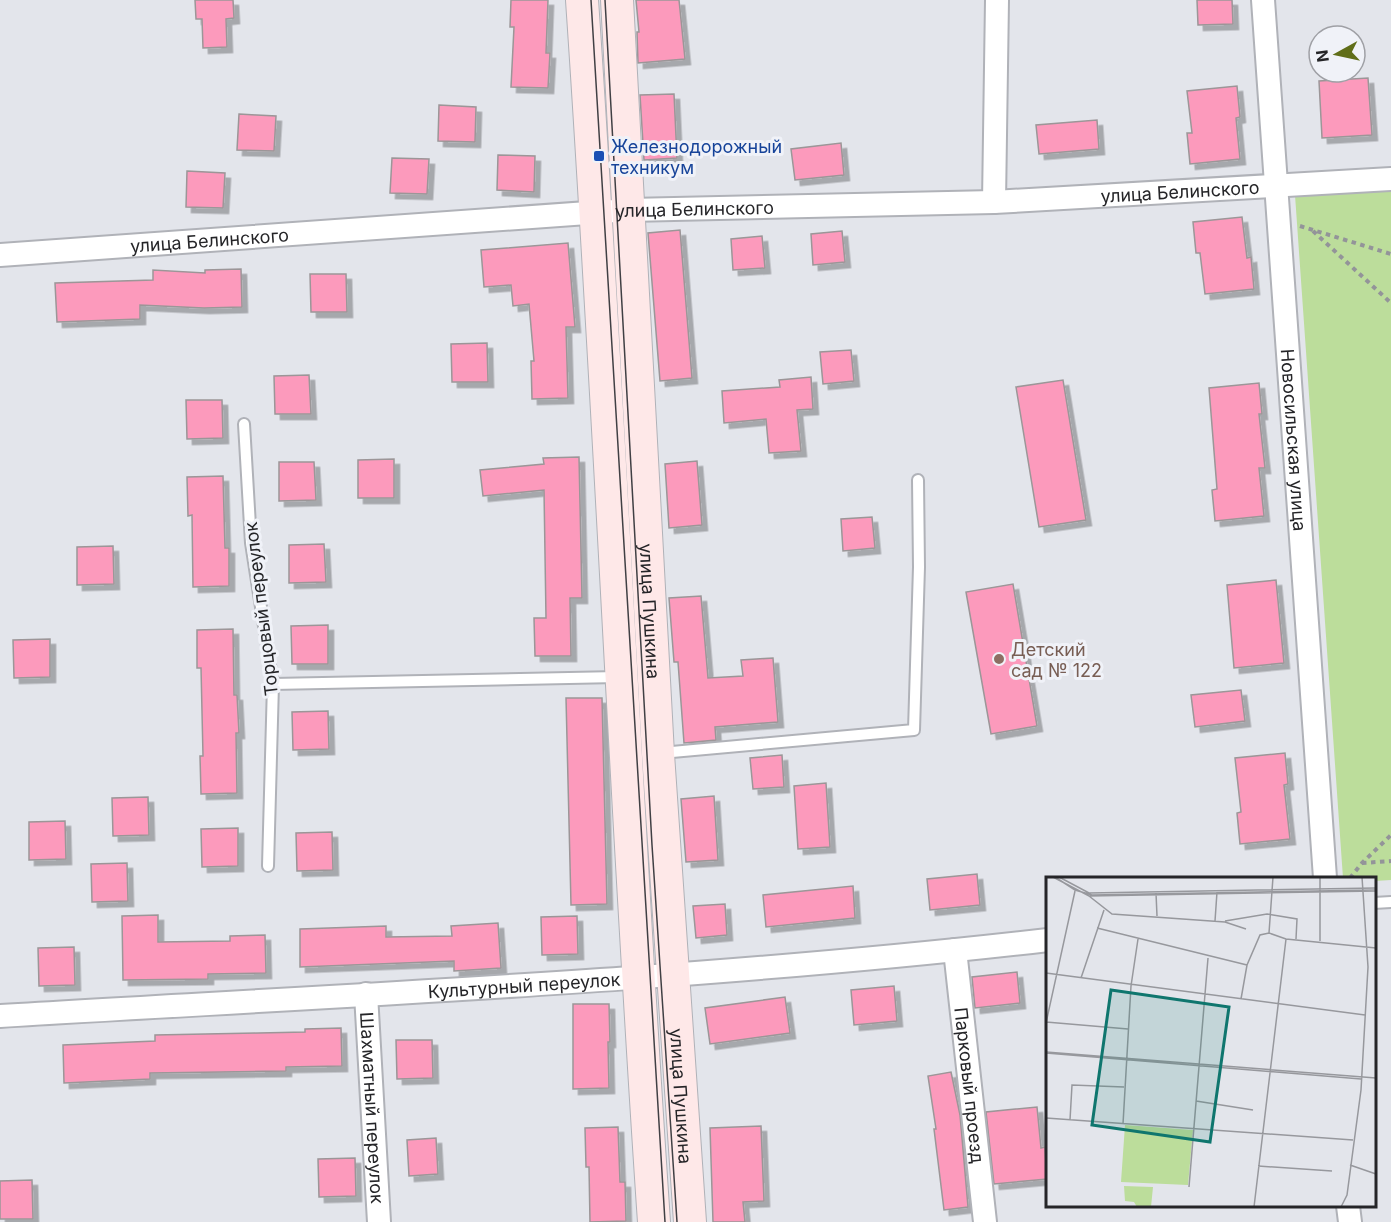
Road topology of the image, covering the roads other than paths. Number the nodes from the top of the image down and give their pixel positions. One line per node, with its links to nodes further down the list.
1 (582, 0): 9 (main road, улица Пушкина)
2 (617, 0): 8 (main road, улица Пушкина)
3 (997, 0): 7 (street)
4 (1263, 0): 6 (street, Новосильская улица)
5 (1391, 179): 6 (street, улица Белинского)
6 (1275, 186): 7 (street, улица Белинского); 17 (street, Новосильская улица)
7 (994, 202): 8 (street, улица Белинского)
8 (629, 210): 9 (street, улица Белинского); 15 (main road, улица Пушкина)
9 (596, 212): 10 (street, улица Белинского); 13 (main road, улица Пушкина)
10 (0, 255)
11 (244, 424): 14 (lane, Торцовый переулок)
12 (918, 480): 15 (lane)
13 (622, 676): 14 (lane); 23 (main road, улица Пушкина)
14 (273, 684): 16 (lane, Торцовый переулок)
15 (658, 754): 22 (main road, улица Пушкина)
16 (268, 866)
17 (1325, 877)
18 (1391, 902): 19 (lane)
19 (1376, 903)
20 (1046, 940): 21 (street, Культурный переулок)
21 (956, 950): 22 (street, Культурный переулок); 30 (street, Парковый проезд)
22 (673, 975): 23 (street, Культурный переулок); 29 (main road, улица Пушкина)
23 (638, 978): 24 (street, Культурный переулок); 28 (main road, улица Пушкина)
24 (366, 994): 25 (street, Культурный переулок); 27 (street, Шахматный переулок)
25 (0, 1016)
26 (1348, 1207): 31 (street)
27 (379, 1222)
28 (654, 1222)
29 (690, 1222)
30 (985, 1222)
31 (1350, 1222)

